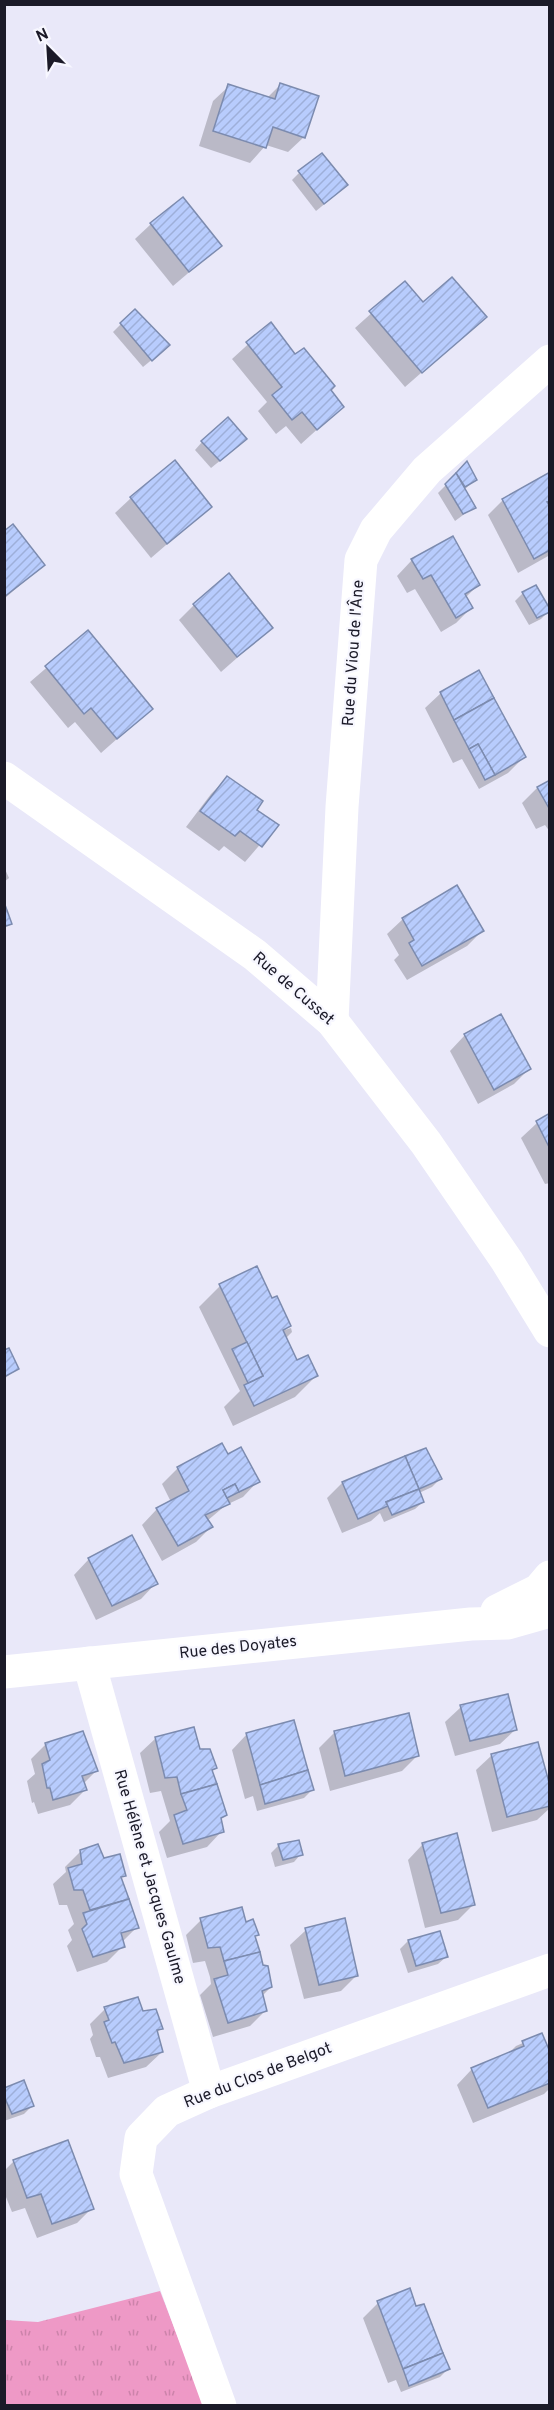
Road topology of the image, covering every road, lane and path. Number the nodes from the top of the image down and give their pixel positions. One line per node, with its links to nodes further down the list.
1 (549, 361): 3 (street, Rue du Viou de l'Âne)
2 (4, 778): 3 (street, Rue de Cusset)
3 (332, 1021): 4 (street, Rue de Cusset)
4 (549, 1331)
5 (549, 1577): 7 (street, Rue des Doyates)
6 (549, 1611): 7 (street, Rue des Doyates)
7 (471, 1624): 8 (street, Rue des Doyates)
8 (89, 1663): 9 (street, Rue des Doyates); 11 (street, Rue Hélène et Jacques Gaulme)
9 (4, 1672)
10 (549, 1970): 11 (street, Rue du Clos de Belgot)
11 (209, 2092): 12 (street, Rue du Clos de Belgot)
12 (220, 2406)

